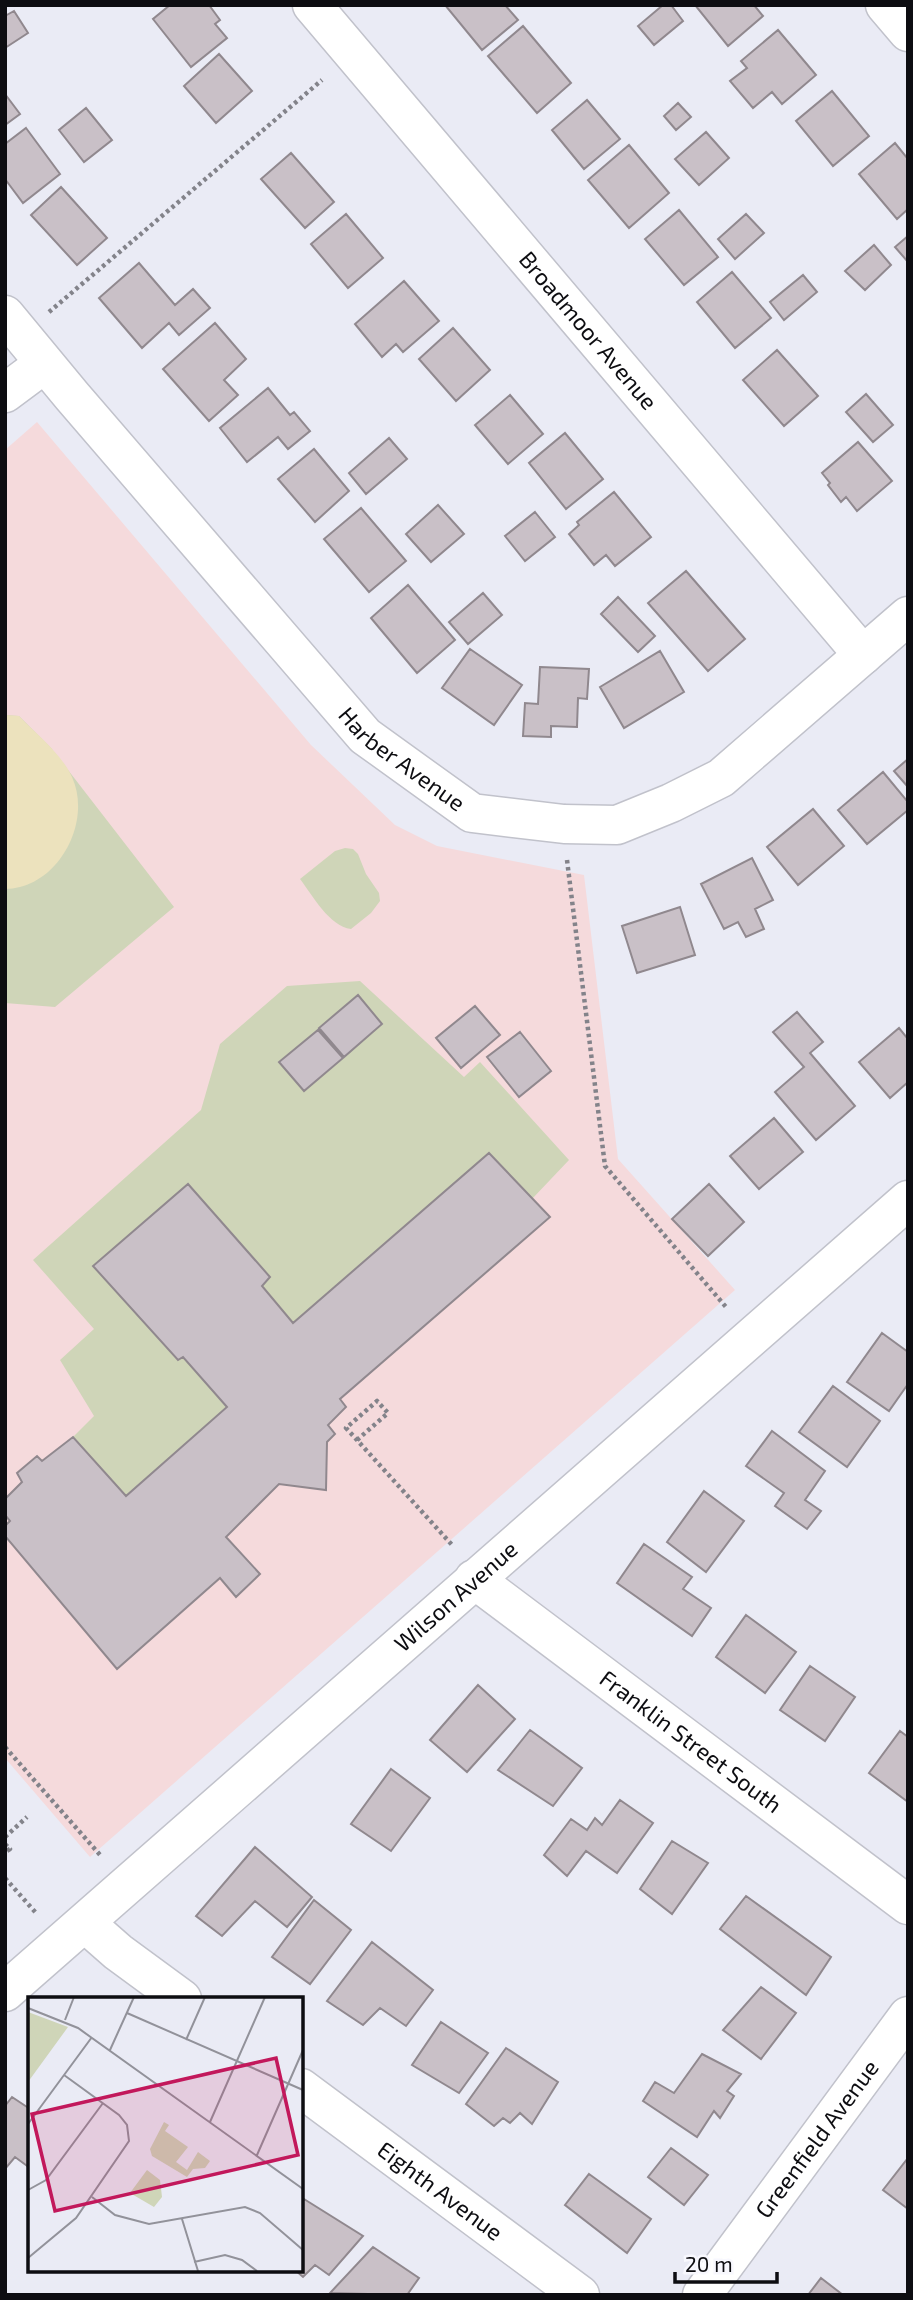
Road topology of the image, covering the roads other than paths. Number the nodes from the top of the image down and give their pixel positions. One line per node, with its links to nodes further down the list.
1 (312, 5): 8 (street, Broadmoor Avenue)
2 (885, 5): 3 (street)
3 (908, 32)
4 (5, 315): 5 (street, Harber Avenue)
5 (44, 364): 6 (street); 8 (street, Harber Avenue)
6 (5, 393)
7 (908, 616): 8 (street, Harber Avenue)
8 (863, 655)
9 (908, 1200): 10 (street, Wilson Avenue)
10 (474, 1579): 11 (street, Franklin Street South); 12 (street, Wilson Avenue)
11 (908, 1905)
12 (85, 1923): 13 (street, Wilson Avenue); 14 (street)
13 (5, 1992)
14 (178, 1997)
15 (908, 2015): 18 (street, Greenfield Avenue)
16 (303, 2089): 17 (street, Eighth Avenue)
17 (580, 2295)
18 (702, 2295)

